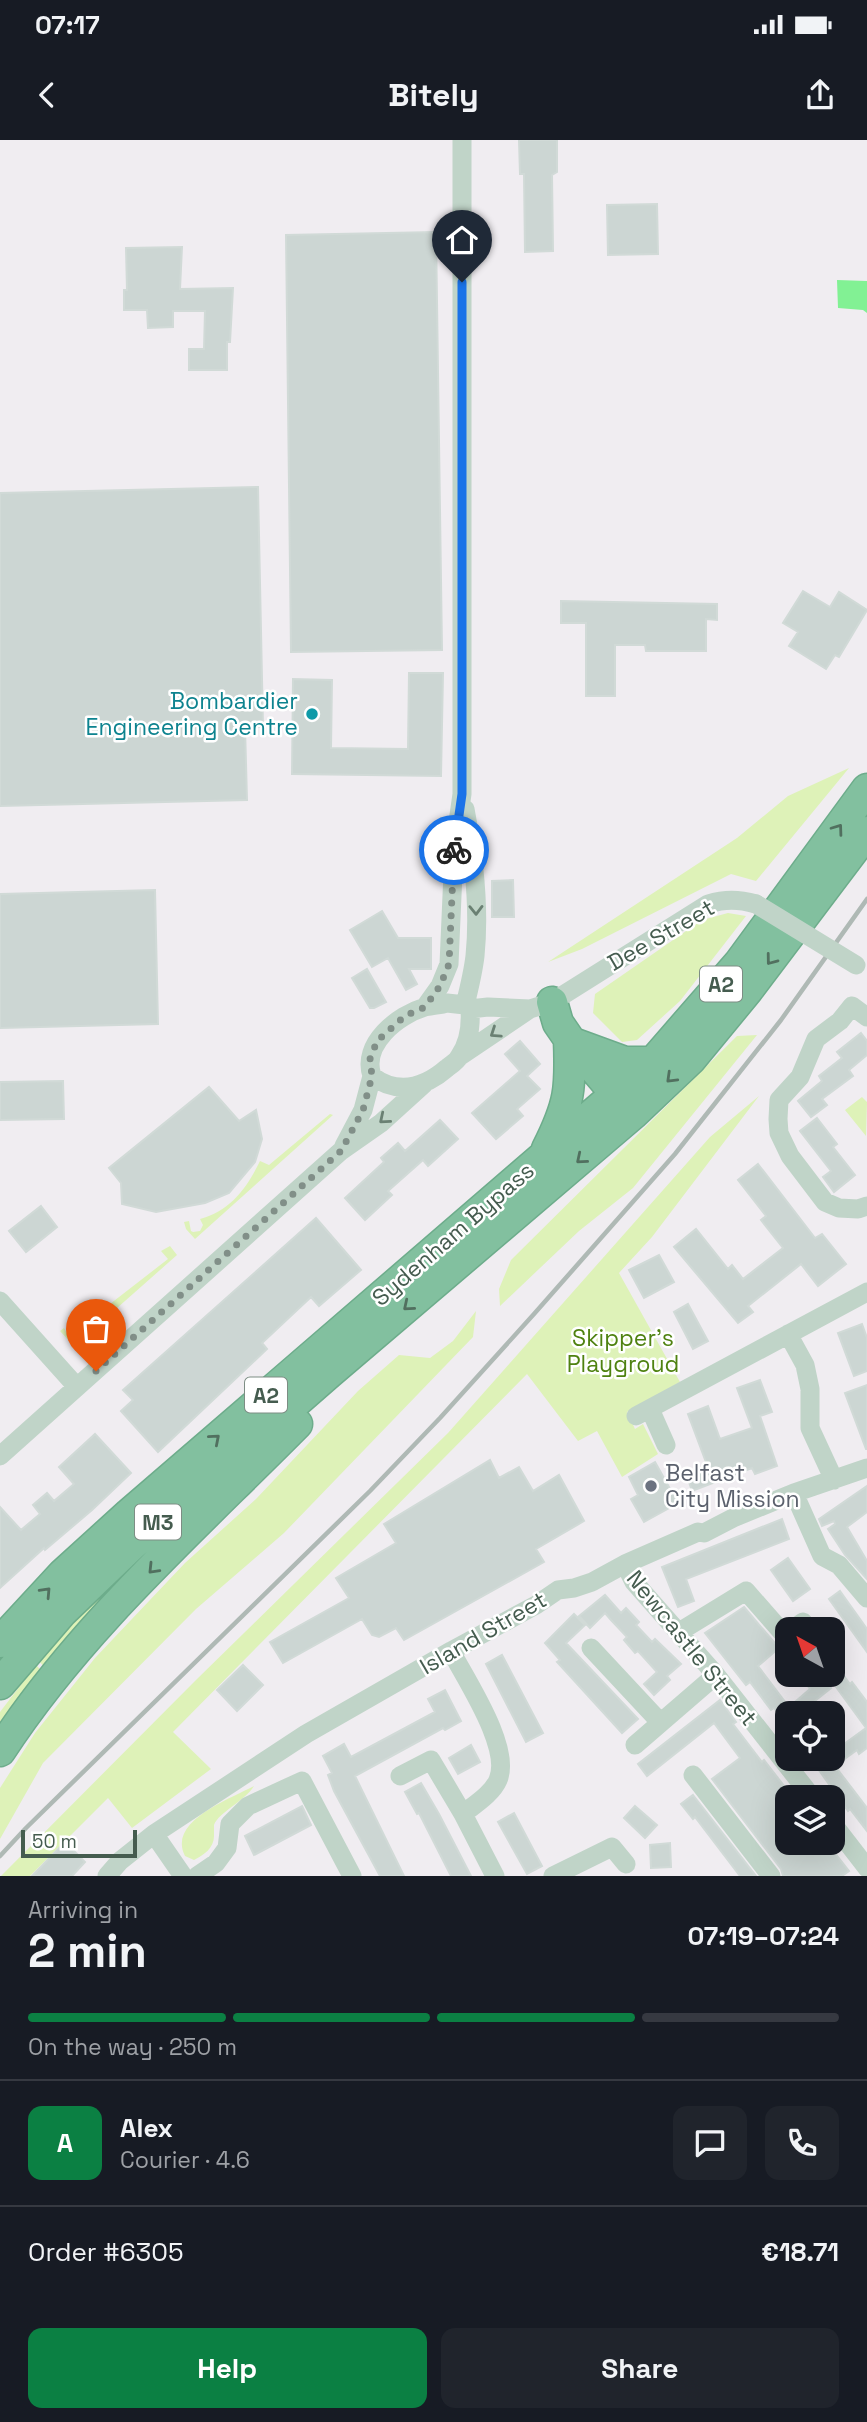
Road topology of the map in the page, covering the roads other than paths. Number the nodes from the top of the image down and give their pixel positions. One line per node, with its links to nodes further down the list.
1 (463, 140): 3 (street)
2 (867, 789): 12 (highway, Sydenham Bypass / A2, one-way to 2)
3 (462, 794): 7 (street); 8 (street, one-way to 8)
4 (867, 832): 15 (highway, Sydenham Bypass / A2, one-way to 15)
5 (862, 968): 6 (street, Dee Street, bridge)
6 (541, 1005): 8 (street); 10 (highway); 11 (street, Dee Street, one-way to 11)
7 (425, 1007): 8 (street); 13 (street)
8 (468, 1007): 11 (street)
9 (867, 1017): 18 (street)
10 (571, 1041): 12 (highway); 15 (highway); 17 (highway)
11 (459, 1057): 14 (street)
12 (653, 1062): 15 (highway, Sydenham Bypass / A2)
13 (372, 1076): 14 (street); 16 (street)
14 (424, 1084): 16 (street, one-way to 16)
15 (625, 1105): 17 (highway, Sydenham Bypass / A2); 22 (highway, Sydenham Bypass / A2, one-way to 22)
16 (341, 1151): 23 (street)
17 (542, 1158): 33 (highway, Sydenham Bypass / A2, one-way to 17)
18 (864, 1211)
19 (867, 1292): 21 (street)
20 (0, 1301): 23 (street)
21 (788, 1334): 24 (street); 27 (street)
22 (328, 1373): 37 (highway, M3); 41 (highway, A2, one-way to 41)
23 (77, 1387): 25 (street)
24 (666, 1445)
25 (0, 1456)
26 (867, 1468): 27 (street, Island Street)
27 (834, 1479): 28 (street, Island Street)
28 (794, 1493): 29 (street, Island Street); 30 (street)
29 (625, 1564): 32 (street, Newcastle Street); 35 (street, Island Street)
30 (867, 1598)
31 (775, 1617): 32 (street)
32 (679, 1632): 36 (street, Newcastle Street)
33 (0, 1642)
34 (591, 1648): 38 (street)
35 (451, 1651): 44 (street); 45 (street, Island Street)
36 (716, 1675): 38 (street); 40 (street, Newcastle Street)
37 (0, 1684)
38 (660, 1722): 39 (street)
39 (635, 1745)
40 (775, 1746)
41 (0, 1751)
42 (693, 1775): 55 (street)
43 (400, 1776): 44 (street)
44 (463, 1814): 53 (street)
45 (154, 1834): 49 (street, Island Street); 50 (street)
46 (845, 1840): 48 (street)
47 (626, 1864): 54 (street)
48 (867, 1868)
49 (107, 1876)
50 (183, 1876)
51 (197, 1876): 52 (street)
52 (352, 1876)
53 (495, 1876)
54 (553, 1876)
55 (772, 1876)

